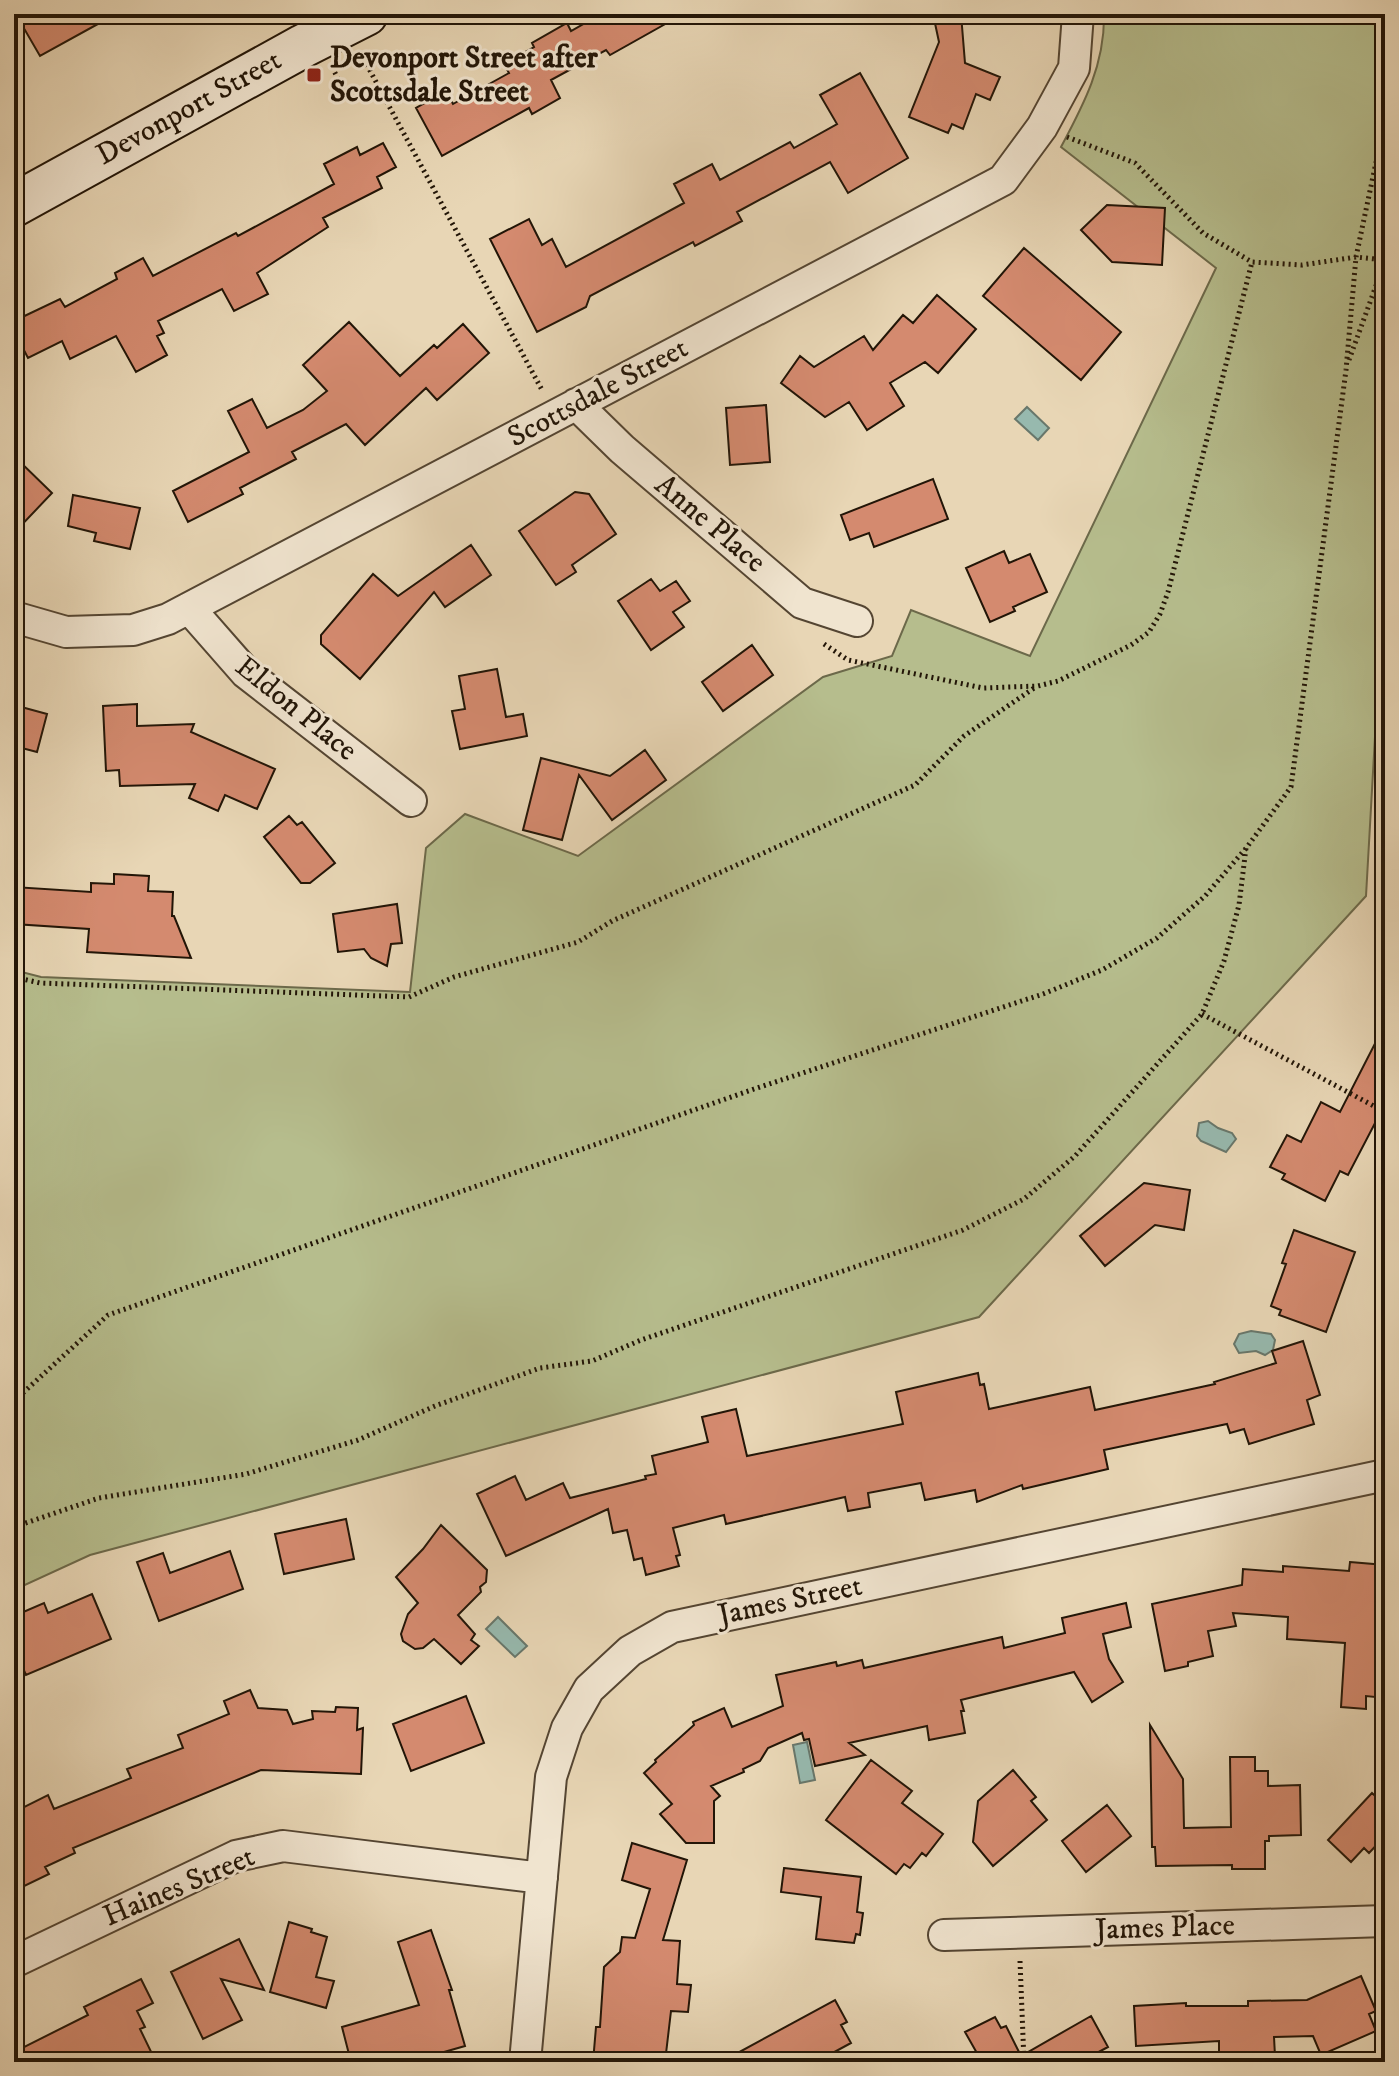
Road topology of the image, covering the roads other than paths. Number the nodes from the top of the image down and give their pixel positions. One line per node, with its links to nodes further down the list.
1 (1078, 14): 4 (street, Scottsdale Street)
2 (355, 19): 3 (main road, Devonport Street)
3 (14, 205)
4 (566, 410): 5 (street, Scottsdale Street); 7 (street, Anne Place)
5 (189, 608): 6 (street, Scottsdale Street); 8 (street, Eldon Place)
6 (14, 617)
7 (857, 621)
8 (411, 801)
9 (1384, 1467): 10 (street, James Street)
10 (542, 1878): 13 (street, Haines Street); 14 (street, James Street)
11 (1385, 1921): 12 (street, James Place)
12 (944, 1935)
13 (14, 1962)
14 (525, 2062)

